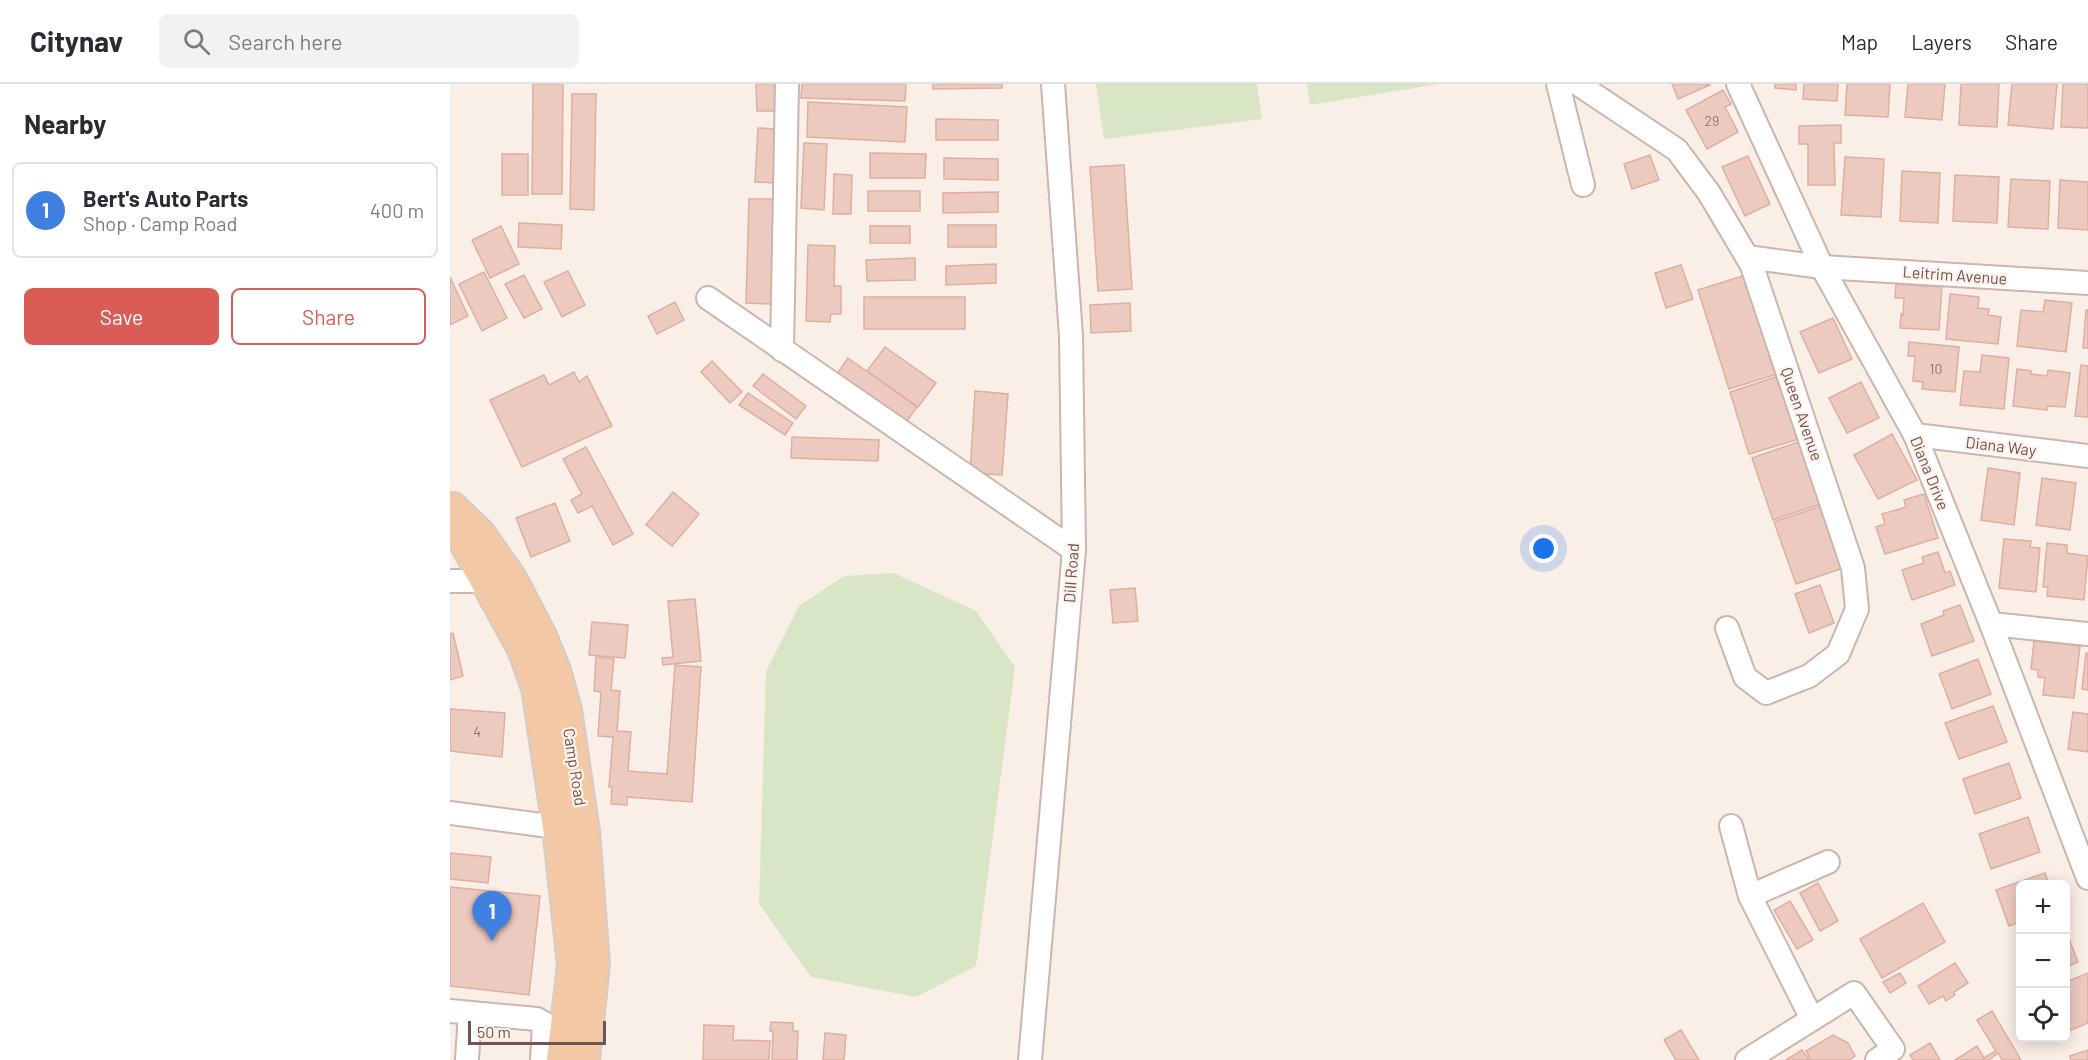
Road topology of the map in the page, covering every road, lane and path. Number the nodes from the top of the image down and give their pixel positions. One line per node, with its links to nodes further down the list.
1 (786, 84): 11 (street)
2 (1053, 84): 15 (street, Dill Road)
3 (1558, 84): 6 (street)
4 (1578, 84): 7 (street, Queen Avenue)
5 (1738, 84): 8 (street, Diana Drive)
6 (1583, 185)
7 (1747, 257): 8 (street, Leitrim Avenue); 19 (street, Queen Avenue)
8 (1822, 267): 9 (street, Leitrim Avenue); 12 (street, Diana Drive)
9 (2088, 283)
10 (708, 298): 11 (street)
11 (782, 350): 15 (street)
12 (1915, 435): 13 (street, Diana Way); 18 (street, Diana Drive)
13 (2088, 456)
14 (451, 504): 17 (main road, Camp Road); 32 (main road, Camp Road)
15 (1074, 550): 33 (street, Dill Road)
16 (450, 581): 17 (street)
17 (485, 581): 23 (main road, Camp Road)
18 (1991, 624): 20 (street); 25 (street, Diana Drive)
19 (1727, 628)
20 (2088, 634)
21 (450, 813): 23 (street)
22 (1731, 826): 26 (street)
23 (557, 827): 31 (main road, Camp Road)
24 (1828, 861): 26 (street)
25 (2088, 878)
26 (1750, 897): 28 (street)
27 (460, 1012): 29 (street); 30 (street)
28 (1812, 1019): 34 (street); 35 (street)
29 (462, 1058)
30 (542, 1060)
31 (561, 1060)
32 (585, 1060)
33 (1030, 1060)
34 (1747, 1060)
35 (1877, 1060)

